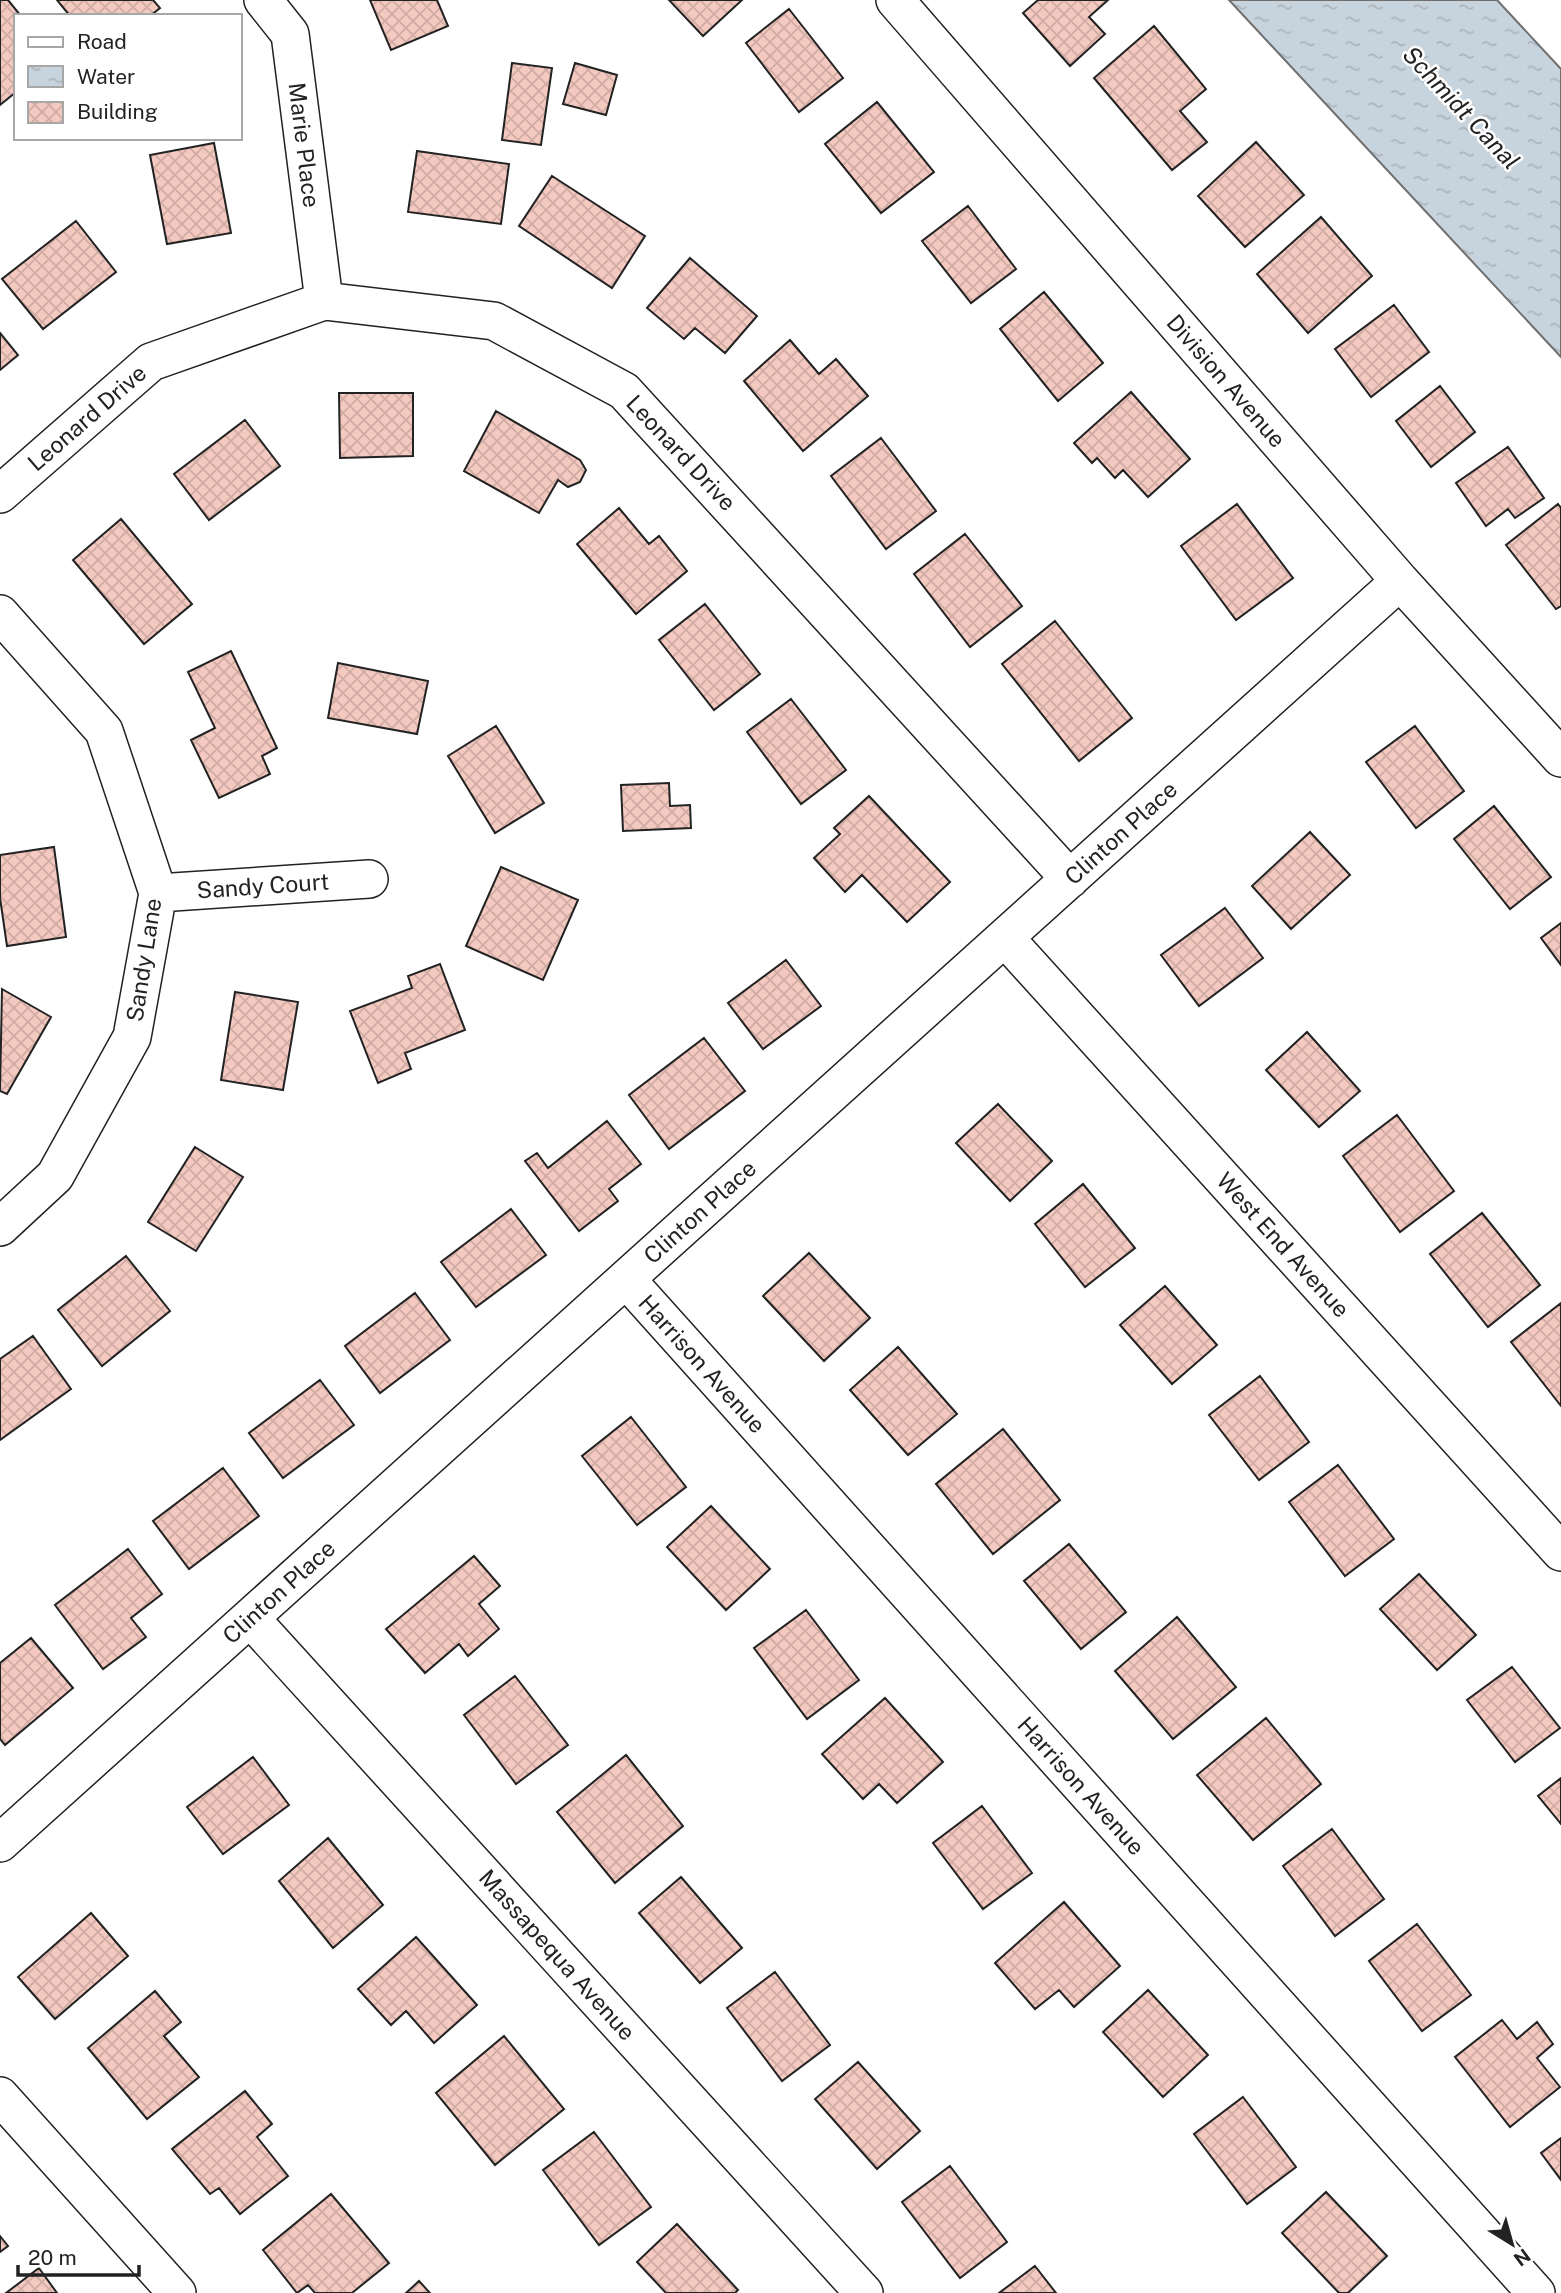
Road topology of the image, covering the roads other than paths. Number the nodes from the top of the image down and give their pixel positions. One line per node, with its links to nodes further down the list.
1 (263, 0): 3 (street, Marie Place)
2 (895, 0): 5 (street, Division Avenue)
3 (324, 300): 4 (street, Leonard Drive); 9 (street, Leonard Drive)
4 (0, 494)
5 (1400, 581): 7 (street, Division Avenue); 9 (street, Clinton Place)
6 (0, 614): 10 (street, Sandy Lane)
7 (1561, 758)
8 (369, 878): 10 (street, Sandy Court)
9 (1070, 879): 11 (street, Clinton Place)
10 (158, 892): 12 (street, Sandy Lane)
11 (1005, 937): 13 (street, Clinton Place); 14 (street, West End Avenue)
12 (0, 1227)
13 (626, 1279): 15 (street, Clinton Place); 20 (street, Harrison Avenue)
14 (1561, 1552)
15 (250, 1618): 16 (street, Clinton Place); 19 (street, Massapequa Avenue)
16 (0, 1843)
17 (0, 2095): 18 (street)
18 (177, 2293)
19 (864, 2293)
20 (1536, 2293)

